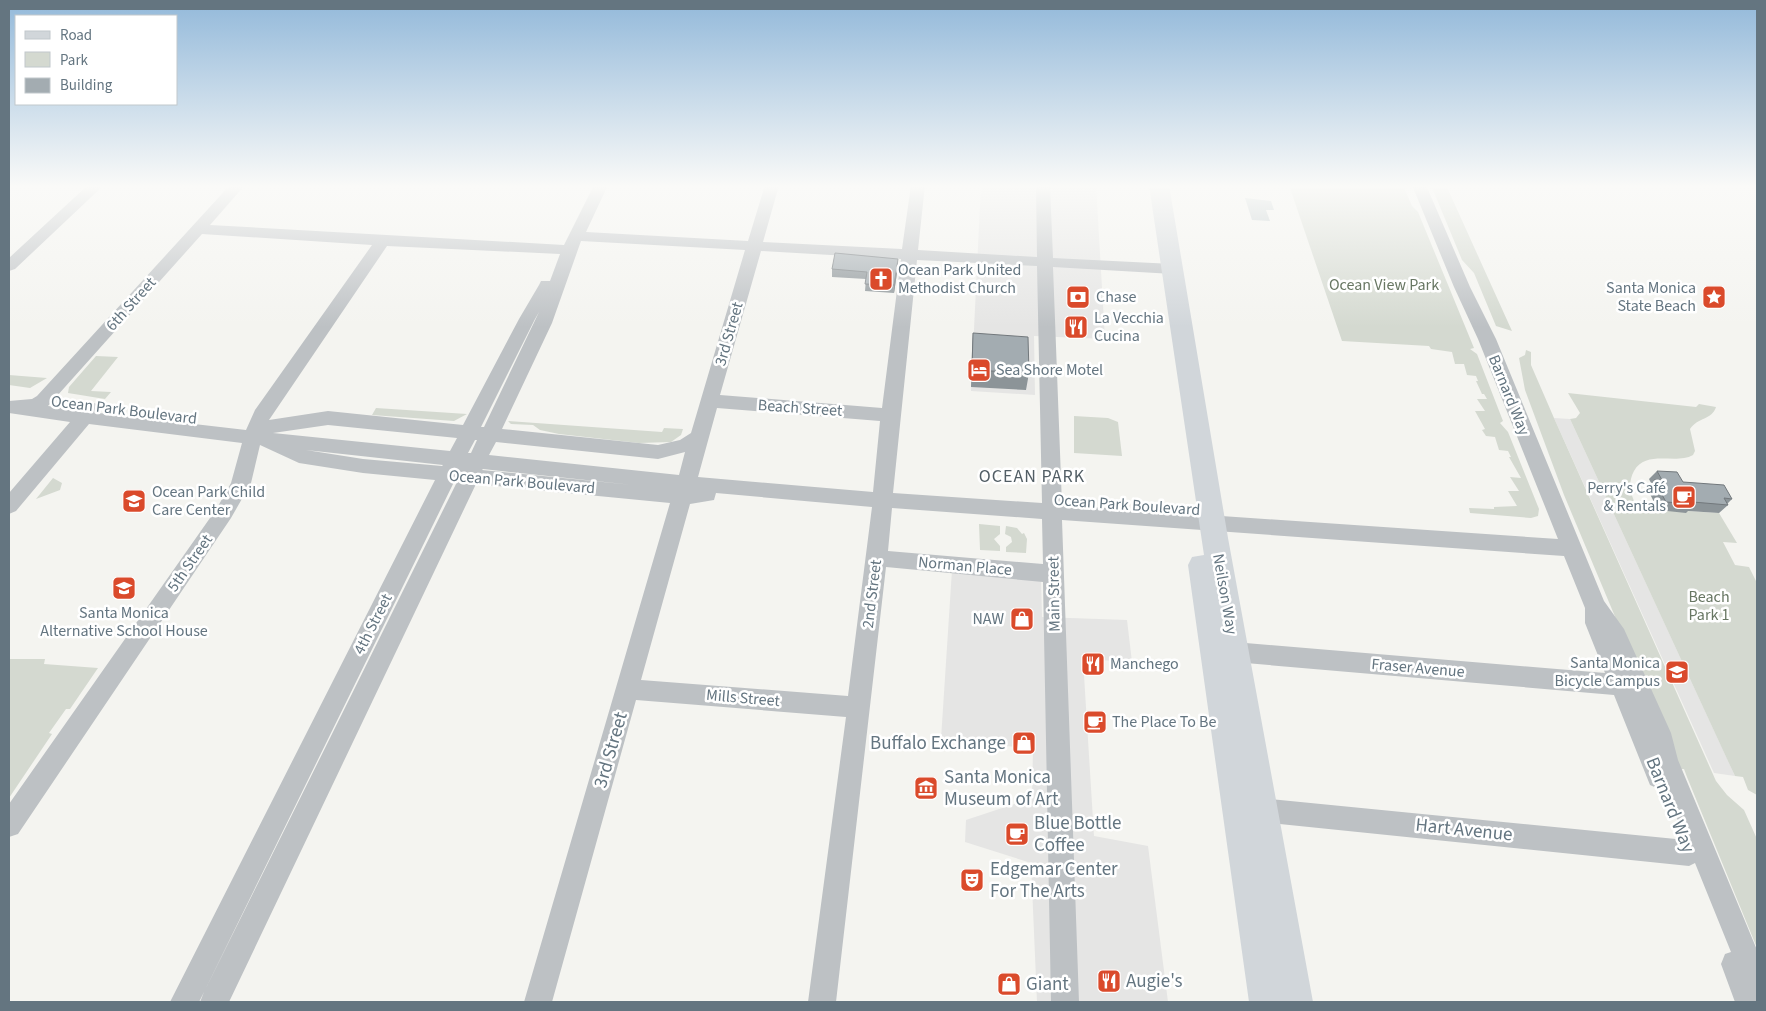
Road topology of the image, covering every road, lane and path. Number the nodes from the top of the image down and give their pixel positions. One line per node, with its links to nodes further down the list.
1 (46, 232): 16 (street)
2 (196, 232): 18 (street, 6th Street)
3 (248, 232): 11 (street)
4 (578, 232): 12 (street, 4th Street)
5 (759, 232): 13 (street, 3rd Street)
6 (913, 232): 14 (street, 2nd Street)
7 (1044, 232): 15 (street, Main Street)
8 (1159, 232): 17 (main road, Neilson Way)
9 (1163, 232): 17 (main road, Neilson Way)
10 (1439, 232): 32 (street, Barnard Way)
11 (383, 241): 12 (street); 22 (street, 5th Street)
12 (573, 242): 13 (street); 24 (street, 4th Street)
13 (755, 245): 14 (street); 19 (street, 3rd Street)
14 (910, 254): 15 (street); 21 (street, 2nd Street)
15 (1045, 261): 17 (street); 29 (street, Main Street)
16 (9, 266)
17 (1167, 269): 31 (main road, Neilson Way)
18 (17, 400): 20 (street, Ocean Park Boulevard); 20 (street, Ocean Park Boulevard)
19 (710, 401): 21 (street, Beach Street); 23 (street, 3rd Street)
20 (89, 412): 22 (street, Ocean Park Boulevard); 30 (street)
21 (890, 415): 28 (street, 2nd Street)
22 (260, 432): 24 (street, Ocean Park Boulevard); 26 (street, Ocean Park Boulevard); 27 (street, Ocean Park Boulevard); 41 (street, 5th Street)
23 (699, 437): 25 (street, Ocean Park Boulevard); 27 (street, 3rd Street)
24 (477, 438): 25 (street, Ocean Park Boulevard); 26 (street, 4th Street)
25 (658, 452): 27 (street, Ocean Park Boulevard)
26 (460, 472): 27 (street, Ocean Park Boulevard); 44 (street, 4th Street); 45 (street, 4th Street)
27 (686, 484): 28 (street, Ocean Park Boulevard); 28 (street, Ocean Park Boulevard); 38 (street, 3rd Street)
28 (882, 495): 29 (street, Ocean Park Boulevard); 33 (street, 2nd Street)
29 (1053, 505): 31 (street, Ocean Park Boulevard); 34 (street, Main Street)
30 (9, 506)
31 (1204, 517): 32 (street, Ocean Park Boulevard); 36 (main road, Neilson Way)
32 (1568, 541): 35 (street, Barnard Way)
33 (877, 558): 34 (street, Norman Place); 39 (street, 2nd Street)
34 (1053, 574): 48 (street, Main Street)
35 (1595, 606): 37 (street, Barnard Way); 43 (street, Barnard Way)
36 (1225, 651): 37 (street, Fraser Avenue); 40 (main road, Neilson Way)
37 (1621, 685): 42 (street, Barnard Way)
38 (629, 688): 39 (street, Mills Street); 46 (street, 3rd Street)
39 (857, 707): 47 (street, 2nd Street)
40 (1250, 809): 42 (street, Hart Avenue); 49 (main road, Neilson Way); 50 (main road, Neilson Way)
41 (9, 825)
42 (1689, 853): 51 (street, Barnard Way)
43 (1757, 983)
44 (184, 1002)
45 (214, 1002)
46 (538, 1002)
47 (822, 1002)
48 (1066, 1002)
49 (1268, 1002)
50 (1294, 1002)
51 (1749, 1002)

